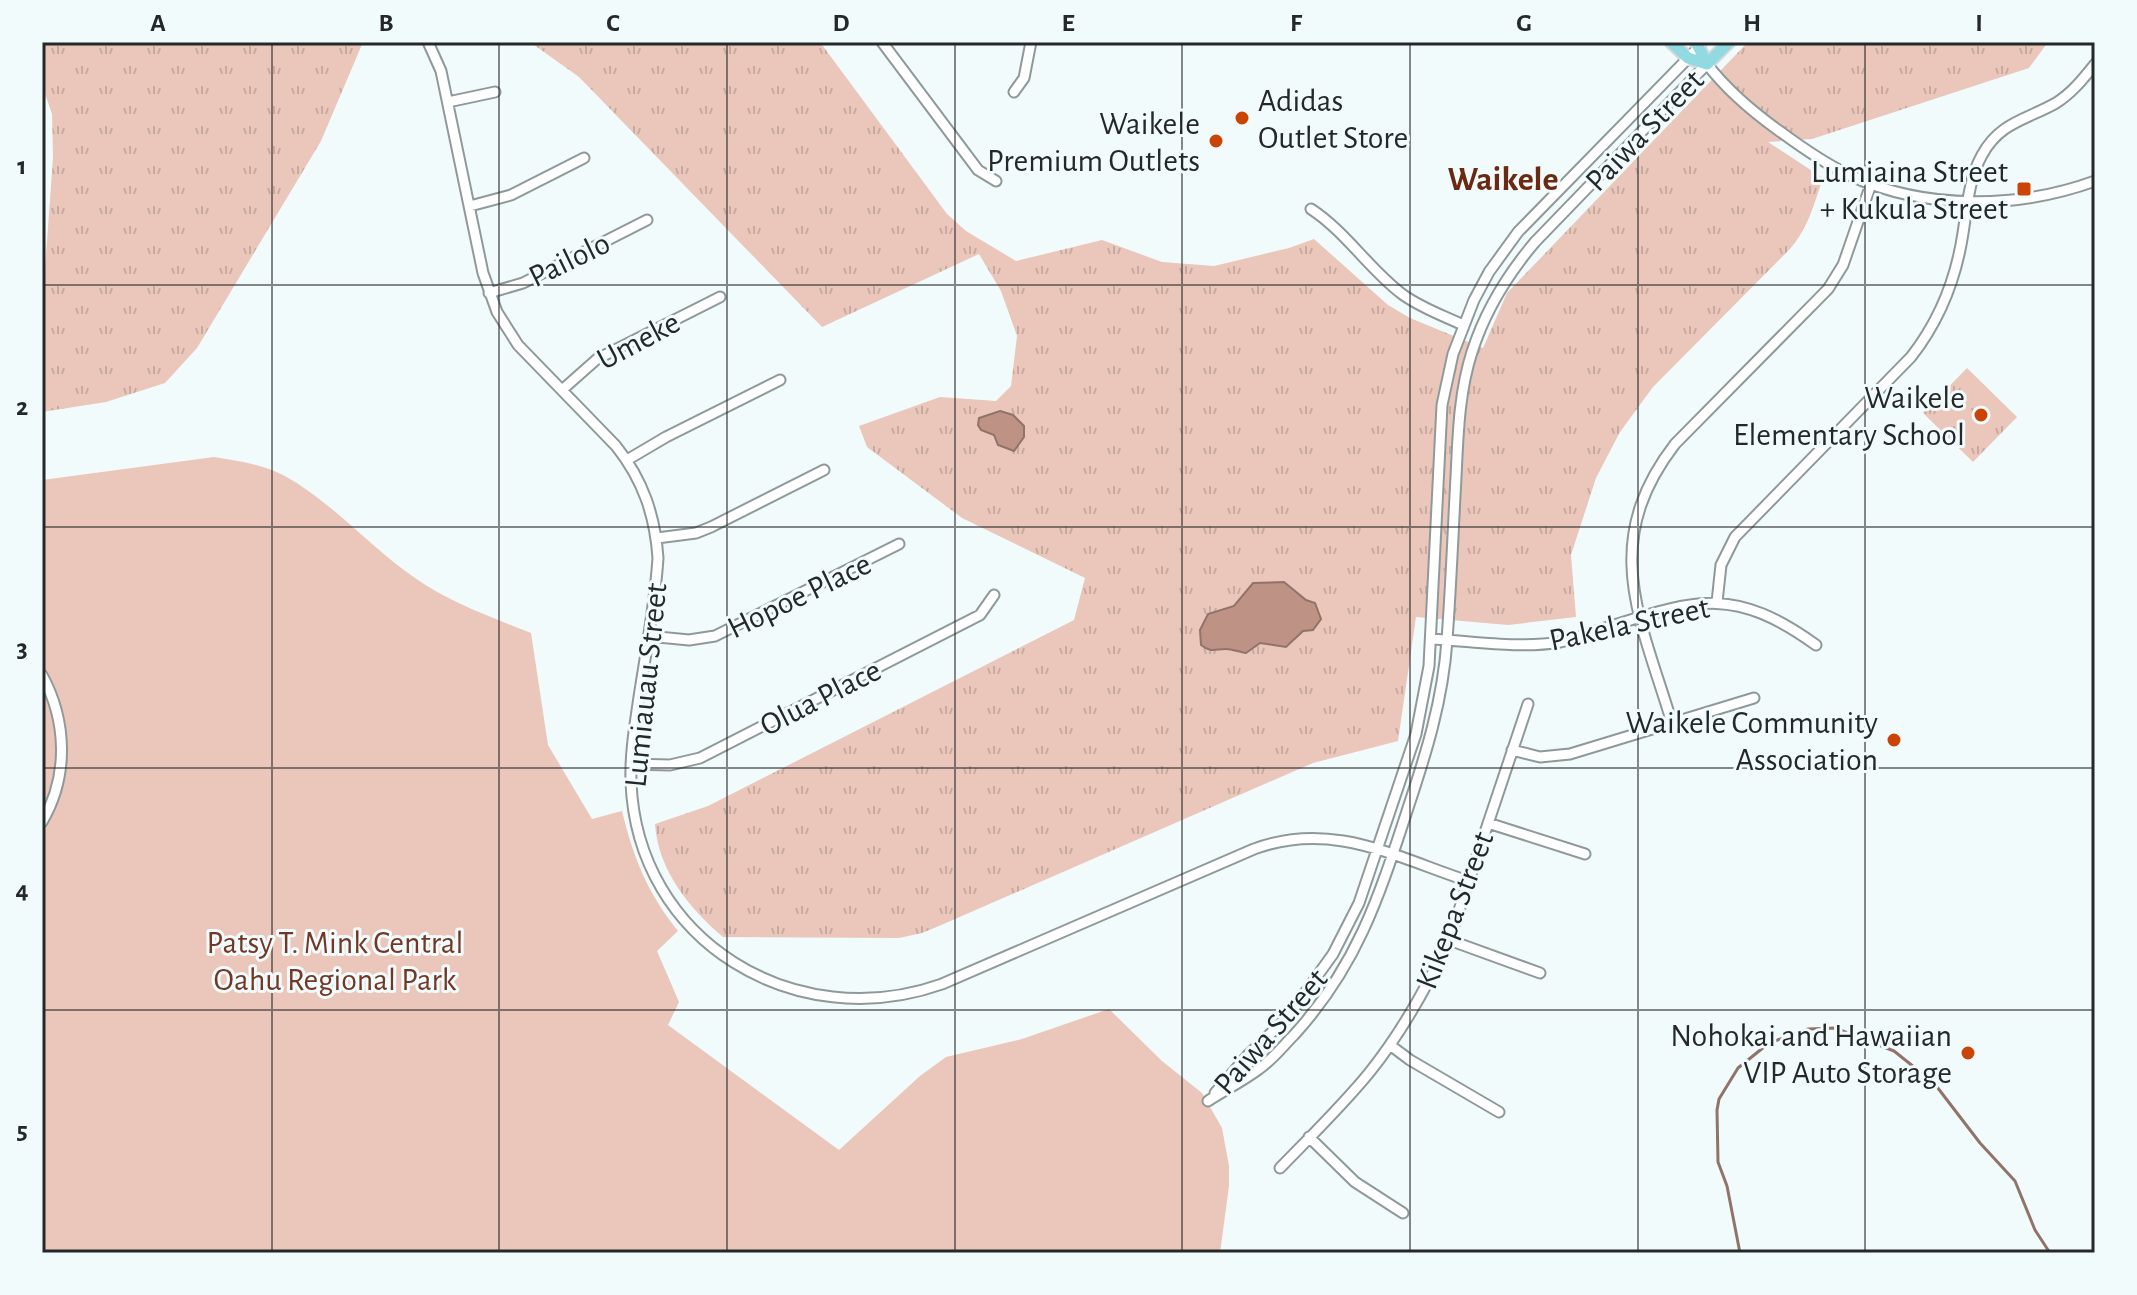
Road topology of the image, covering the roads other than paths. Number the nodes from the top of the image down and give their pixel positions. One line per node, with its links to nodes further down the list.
1 (428, 42): 12 (street, Lumiauau Street)
2 (882, 42): 14 (street)
3 (1031, 42): 11 (street)
4 (1671, 42): 7 (main road)
5 (1729, 42): 8 (main road, Paiwa Street)
6 (1700, 43): 7 (street, Paiwa Street); 8 (main road)
7 (1688, 58): 8 (main road); 24 (street, Paiwa Street)
8 (1707, 64): 16 (street); 23 (street, Paiwa Street)
9 (2095, 64): 17 (street)
10 (495, 92): 12 (street)
11 (1014, 92)
12 (448, 102): 18 (street, Lumiauau Street)
13 (584, 158): 18 (street)
14 (996, 181)
15 (2095, 181): 17 (street)
16 (1871, 184): 17 (street); 34 (street)
17 (1968, 202): 33 (street)
18 (470, 206): 21 (street, Lumiauau Street)
19 (1311, 209): 24 (street)
20 (647, 220): 21 (street, Pailolo)
21 (489, 293): 27 (street, Lumiauau Street)
22 (720, 297): 27 (street, Umeke)
23 (1487, 316): 24 (street); 25 (street, Paiwa Street)
24 (1463, 325): 25 (street); 36 (street, Paiwa Street)
25 (1472, 351): 37 (street, Paiwa Street)
26 (780, 380): 28 (street)
27 (562, 390): 28 (street, Lumiauau Street)
28 (627, 460): 30 (street, Lumiauau Street)
29 (824, 470): 30 (street)
30 (657, 538): 35 (street, Lumiauau Street)
31 (899, 544): 35 (street, Hopoe Place)
32 (994, 595): 44 (street, Olua Place)
33 (1717, 602): 34 (street, Pakela Street); 38 (street, Pakela Street)
34 (1641, 617): 37 (street, Pakela Street); 42 (street)
35 (648, 636): 44 (street, Lumiauau Street)
36 (1431, 639): 37 (street, Pakela Street); 47 (street, Paiwa Street)
37 (1447, 640): 49 (street, Paiwa Street)
38 (1816, 645)
39 (42, 675): 45 (street)
40 (1754, 698): 42 (street)
41 (1528, 704): 43 (street, Kikepa Street)
42 (1672, 723): 43 (street)
43 (1512, 750): 46 (street, Kikepa Street)
44 (631, 764): 47 (street, Lumiauau Street)
45 (42, 822)
46 (1488, 823): 48 (street); 50 (street, Kikepa Street)
47 (1377, 850): 49 (street, Lumiauau Street); 49 (street, Paiwa Street)
48 (1585, 854)
49 (1393, 855): 50 (street, Lumiauau Street)
50 (1468, 881): 51 (street, Kikepa Street)
51 (1449, 940): 52 (street); 53 (street, Kikepa Street)
52 (1540, 973)
53 (1390, 1045): 54 (street); 55 (street, Kikepa Street)
54 (1499, 1112)
55 (1309, 1137): 56 (street, Kikepa Street); 57 (street)
56 (1280, 1168)
57 (1403, 1213)

